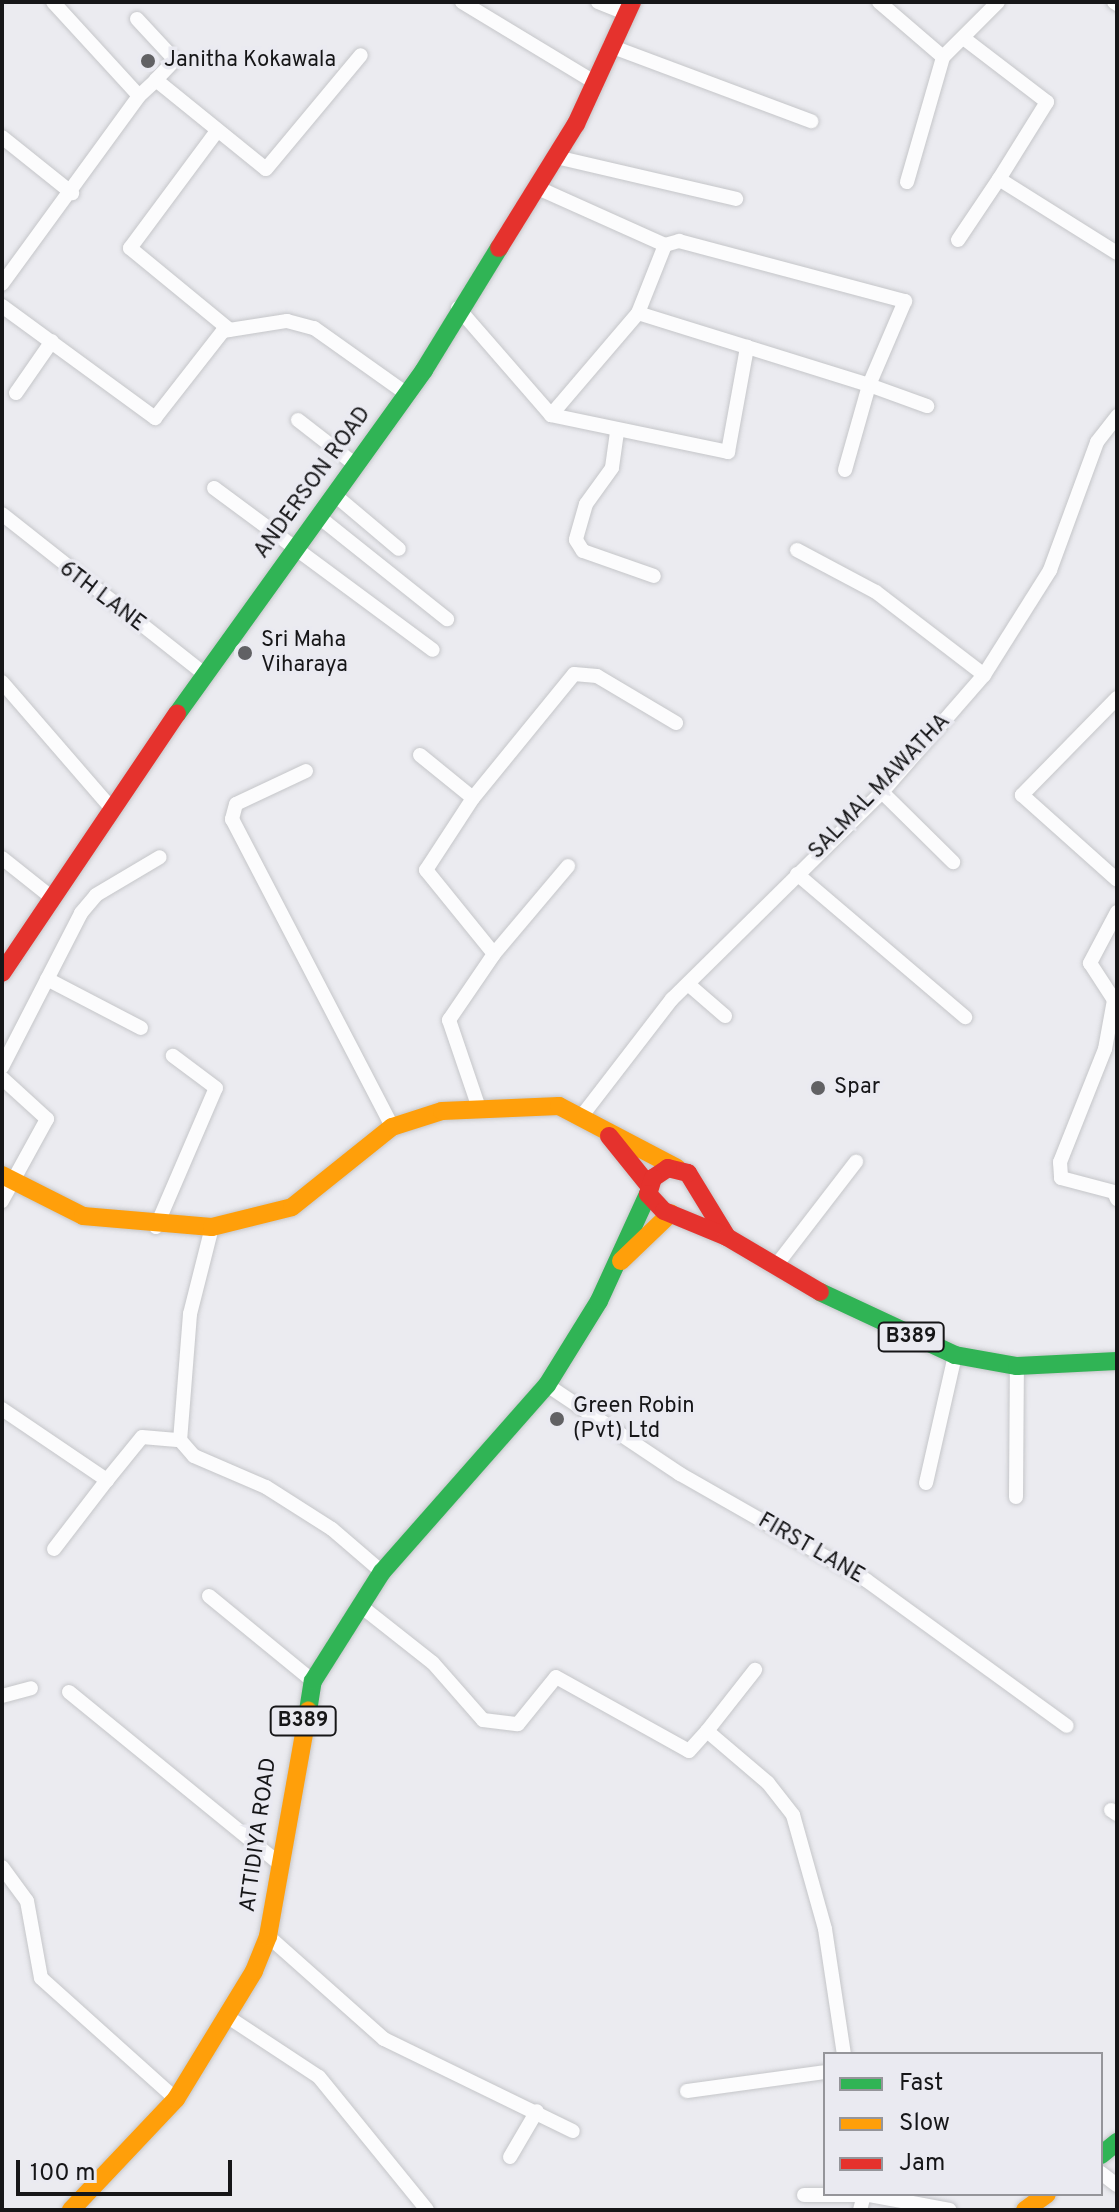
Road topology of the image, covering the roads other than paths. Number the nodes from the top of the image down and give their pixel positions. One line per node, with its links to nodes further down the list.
1 (53, 2): 14 (street)
2 (462, 2): 13 (street)
3 (598, 2): 6 (street)
4 (879, 2): 11 (street)
5 (998, 2): 8 (street)
6 (628, 8): 9 (main road, ANDERSON ROAD)
7 (137, 19): 12 (street)
8 (966, 40): 11 (street); 19 (street)
9 (610, 46): 13 (main road, ANDERSON ROAD); 15 (street)
10 (361, 55): 16 (street)
11 (943, 57): 20 (street)
12 (156, 80): 14 (street); 16 (street)
13 (594, 82): 18 (main road, ANDERSON ROAD)
14 (139, 96): 22 (street)
15 (811, 121)
16 (217, 131): 31 (street)
17 (2, 137): 22 (street)
18 (556, 157): 21 (main road, ANDERSON ROAD); 23 (street)
19 (999, 179): 24 (street); 26 (street)
20 (907, 182)
21 (538, 188): 25 (street); 29 (main road, ANDERSON ROAD)
22 (72, 193): 27 (street)
23 (736, 199)
24 (958, 240)
25 (672, 243): 30 (street); 34 (street)
26 (1117, 253)
27 (2, 284)
28 (2, 306): 32 (street)
29 (458, 308): 36 (main road, ANDERSON ROAD); 38 (street)
30 (638, 313): 33 (street); 38 (street)
31 (230, 330): 32 (street); 36 (street)
32 (52, 341): 35 (street)
33 (747, 347): 34 (street); 41 (street)
34 (869, 385): 37 (street); 43 (street)
35 (16, 393)
36 (407, 394): 42 (main road, ANDERSON ROAD)
37 (927, 406)
38 (551, 415): 41 (street)
39 (1117, 416): 55 (street, SALMAL MAWATHA)
40 (298, 420): 42 (street)
41 (617, 432): 51 (street)
42 (357, 466): 45 (main road, ANDERSON ROAD)
43 (845, 470)
44 (214, 488): 48 (street)
45 (336, 496): 47 (main road, ANDERSON ROAD); 49 (street)
46 (2, 514): 54 (street, 6TH LANE)
47 (319, 517): 48 (main road, ANDERSON ROAD); 52 (street)
48 (295, 549): 53 (street); 54 (main road, ANDERSON ROAD)
49 (399, 549)
50 (797, 550): 55 (street)
51 (654, 576)
52 (447, 619)
53 (433, 650)
54 (206, 675): 63 (main road, ANDERSON ROAD)
55 (984, 675): 61 (street, SALMAL MAWATHA)
56 (2, 682): 63 (street)
57 (1117, 698): 69 (street)
58 (676, 723): 62 (street)
59 (420, 755): 62 (street)
60 (306, 771): 84 (street)
61 (882, 792): 66 (street); 68 (street, SALMAL MAWATHA)
62 (473, 798): 72 (street)
63 (111, 808): 70 (main road, ANDERSON ROAD)
64 (160, 857): 74 (street)
65 (2, 858): 70 (street)
66 (953, 862)
67 (568, 866): 72 (street)
68 (797, 874): 75 (street, SALMAL MAWATHA); 77 (street)
69 (1117, 880)
70 (51, 897): 73 (main road, ANDERSON ROAD)
71 (1117, 912): 91 (street)
72 (494, 954): 82 (street)
73 (2, 973)
74 (47, 979): 78 (street); 80 (street)
75 (688, 984): 76 (street); 83 (street, SALMAL MAWATHA)
76 (725, 1016)
77 (965, 1017)
78 (141, 1028)
79 (173, 1056): 94 (street)
80 (2, 1067)
81 (2, 1078): 88 (street)
82 (479, 1108): 83 (main road); 84 (main road)
83 (581, 1117): 85 (main road)
84 (392, 1127): 95 (main road)
85 (604, 1131): 87 (main road); 90 (main road)
86 (856, 1162): 98 (street)
87 (677, 1168): 89 (main road); 90 (main road)
88 (7, 1178): 92 (street); 94 (main road)
89 (695, 1182): 93 (main road); 96 (main road, B389)
90 (649, 1191): 93 (main road); 97 (main road, B389)
91 (1117, 1199)
92 (2, 1201)
93 (676, 1213): 96 (main road, B389); 97 (main road, B389)
94 (156, 1227): 95 (main road)
95 (212, 1227): 104 (street)
96 (727, 1237): 98 (main road, B389)
97 (616, 1264): 102 (main road, ATTIDIYA ROAD / B389)
98 (775, 1267): 99 (main road, B389)
99 (955, 1355): 101 (main road, B389); 106 (street)
100 (1117, 1361): 101 (main road, B389)
101 (1017, 1366): 107 (street)
102 (547, 1385): 109 (main road, ATTIDIYA ROAD / B389); 117 (street, FIRST LANE)
103 (2, 1409): 105 (street)
104 (180, 1440): 105 (street); 109 (street)
105 (107, 1480): 108 (street)
106 (926, 1483)
107 (1016, 1497)
108 (54, 1549)
109 (382, 1572): 111 (main road, ATTIDIYA ROAD / B389)
110 (209, 1596): 113 (street)
111 (362, 1607): 113 (main road, ATTIDIYA ROAD / B389); 118 (street)
112 (755, 1670): 118 (street)
113 (313, 1681): 119 (main road, ATTIDIYA ROAD / B389)
114 (31, 1688): 116 (street)
115 (69, 1692): 119 (street)
116 (2, 1696)
117 (1067, 1726)
118 (707, 1731): 123 (street)
119 (282, 1866): 121 (main road, ATTIDIYA ROAD / B389)
120 (2, 1867): 126 (street)
121 (268, 1936): 122 (main road, ATTIDIYA ROAD / B389); 127 (street)
122 (228, 2017): 126 (main road, ATTIDIYA ROAD / B389); 134 (street)
123 (844, 2052)
124 (823, 2072): 125 (street)
125 (687, 2091)
126 (176, 2099): 133 (main road, ATTIDIYA ROAD / B389)
127 (537, 2111): 128 (street); 129 (street)
128 (573, 2131)
129 (510, 2157)
130 (804, 2195): 132 (street)
131 (1044, 2196): 136 (main road)
132 (862, 2200): 135 (street)
133 (71, 2210)
134 (427, 2210)
135 (950, 2210)
136 (1025, 2210)

